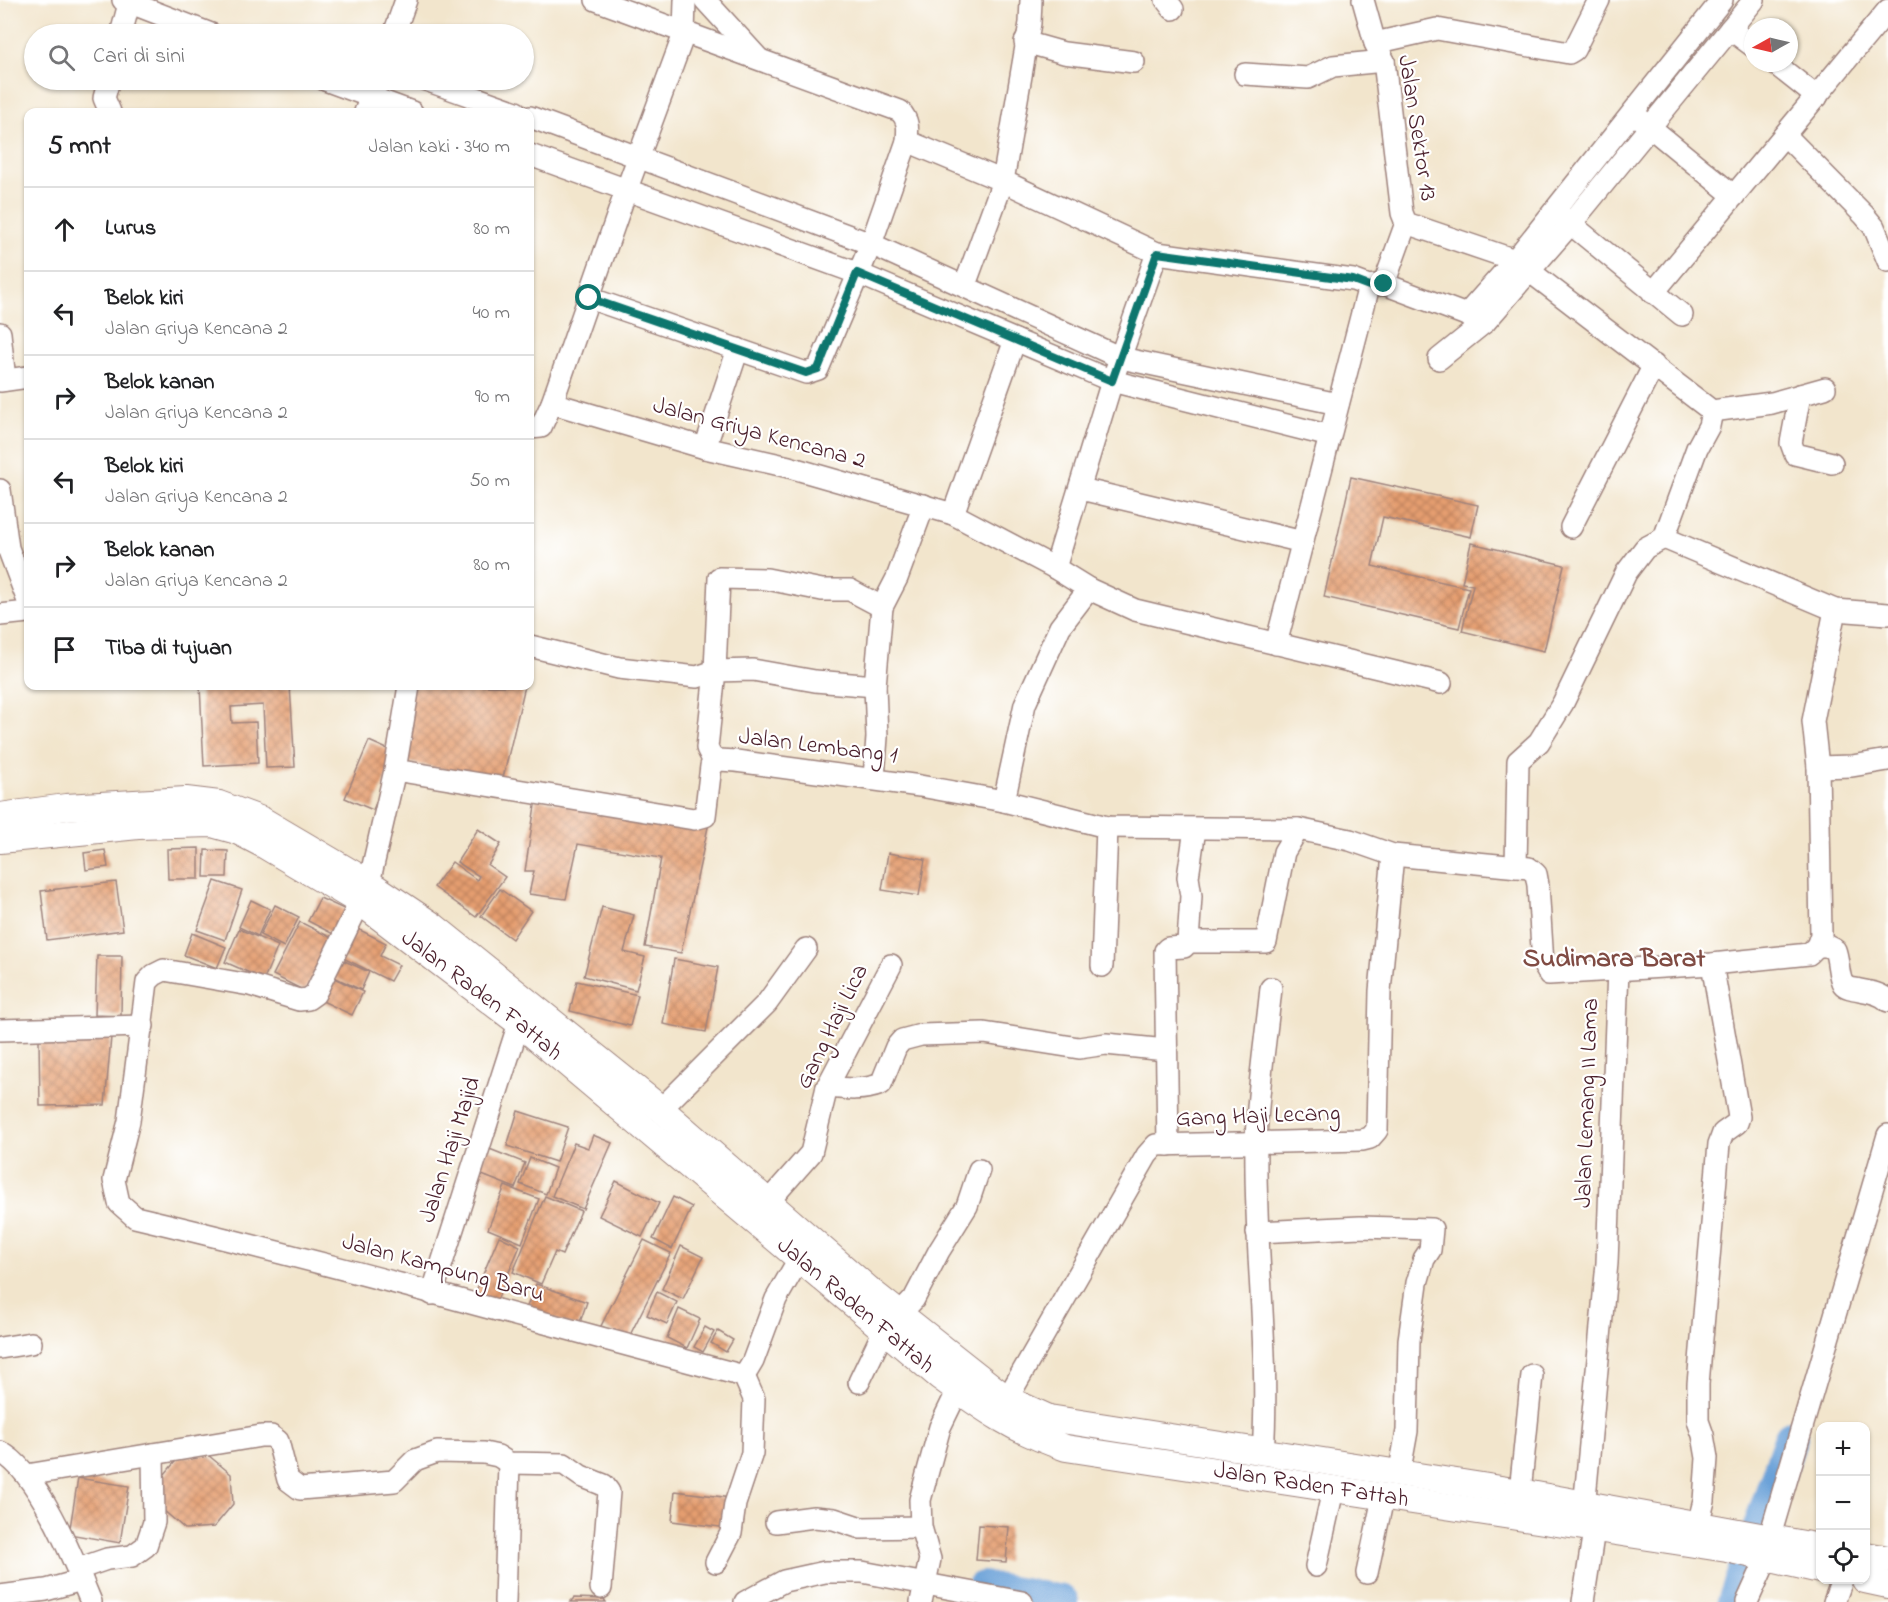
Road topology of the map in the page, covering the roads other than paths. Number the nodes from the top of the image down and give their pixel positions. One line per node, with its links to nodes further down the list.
1 (406, 0): 14 (street)
2 (596, 0): 16 (street)
3 (685, 0): 16 (street)
4 (705, 0): 20 (street)
5 (1031, 0): 18 (street)
6 (1363, 0): 19 (street, Jalan Sektor 13)
7 (1599, 0): 19 (street)
8 (1722, 0): 32 (street)
9 (1754, 0): 15 (street)
10 (128, 1): 12 (street); 13 (street)
11 (1888, 10): 28 (street)
12 (123, 24)
13 (186, 24)
14 (398, 24)
15 (1730, 28): 17 (street); 34 (street)
16 (684, 34): 20 (street); 38 (street)
17 (1744, 39)
18 (1025, 42): 21 (street); 39 (street)
19 (1379, 52): 23 (street); 43 (street, Jalan Sektor 13)
20 (762, 62): 36 (street)
21 (1134, 62)
22 (1785, 72): 28 (street)
23 (1245, 74)
24 (106, 90): 29 (street)
25 (353, 90): 27 (street)
26 (454, 90): 31 (street)
27 (372, 97): 30 (street)
28 (1817, 97): 35 (street)
29 (108, 108)
30 (401, 108)
31 (505, 108)
32 (1632, 112): 34 (street); 42 (street)
33 (534, 118): 38 (street)
34 (1649, 126): 41 (street); 44 (street)
35 (1785, 135): 41 (street); 47 (street)
36 (907, 141): 39 (street); 45 (street)
37 (534, 156): 40 (street)
38 (639, 157): 40 (street); 45 (street)
39 (1003, 181): 46 (street); 50 (street)
40 (626, 191): 49 (street); 53 (street)
41 (1734, 196): 52 (street)
42 (1554, 209): 44 (street); 48 (street)
43 (1406, 223): 48 (street, Jalan Sektor 13); 51 (street)
44 (1570, 224): 48 (street); 52 (street)
45 (871, 244): 49 (street); 50 (street)
46 (1157, 253): 51 (street); 59 (street)
47 (1888, 261)
48 (1521, 265): 55 (street); 61 (street, Jalan Sektor 13)
49 (857, 273): 57 (street); 58 (street)
50 (965, 285): 59 (street)
51 (1377, 285): 55 (street); 68 (street)
52 (1653, 292): 54 (street)
53 (589, 298): 58 (street); 67 (street)
54 (1682, 315)
55 (1475, 319): 60 (street)
56 (0, 333): 63 (street)
57 (1015, 340): 64 (street); 77 (street)
58 (738, 348): 72 (street)
59 (1121, 358): 64 (street); 68 (street)
60 (1439, 359)
61 (1654, 365): 69 (street, Jalan Sektor 13); 78 (street)
62 (24, 377): 63 (street)
63 (3, 380)
64 (1112, 381): 71 (street); 74 (street)
65 (1825, 388): 66 (street)
66 (1800, 395): 69 (street); 73 (street)
67 (552, 403): 70 (street); 72 (street, Jalan Griya Kencana 2)
68 (1338, 404): 71 (street)
69 (1712, 411): 79 (street)
70 (534, 428)
71 (1330, 436): 80 (street)
72 (705, 448): 76 (street, Jalan Griya Kencana 2)
73 (1832, 463)
74 (1081, 489): 80 (street); 81 (street)
75 (0, 490): 83 (street)
76 (924, 505): 77 (street, Jalan Griya Kencana 2); 84 (street)
77 (952, 514): 81 (street, Jalan Griya Kencana 2)
78 (1571, 527)
79 (1664, 538): 85 (street); 108 (street)
80 (1303, 542): 89 (street)
81 (1056, 568): 82 (street, Jalan Griya Kencana 2)
82 (1089, 589): 89 (street, Jalan Griya Kencana 2); 100 (street)
83 (24, 591)
84 (882, 607): 91 (street); 93 (street)
85 (1836, 610): 87 (street); 97 (street)
86 (24, 612): 88 (street)
87 (1888, 614)
88 (0, 615)
89 (1276, 644): 92 (street, Jalan Griya Kencana 2)
90 (534, 647): 91 (street)
91 (715, 671): 93 (street); 96 (street)
92 (1441, 683)
93 (875, 686): 99 (street)
94 (408, 690): 98 (street)
95 (1888, 760): 97 (street)
96 (714, 762): 98 (street, Jalan Lembang 1); 99 (street, Jalan Lembang 1)
97 (1818, 767): 111 (street)
98 (395, 770): 109 (street)
99 (874, 778): 100 (street, Jalan Lembang 1)
100 (1004, 801): 103 (street, Jalan Lembang 1)
101 (0, 816): 102 (main road, Jalan Raden Fattah)
102 (68, 819): 106 (main road, Jalan Raden Fattah); 109 (main road, Jalan Raden Fattah)
103 (1107, 827): 105 (street, Jalan Lembang 1); 115 (street)
104 (1298, 828): 105 (street, Jalan Lembang 1); 107 (street, Jalan Lembang 1); 110 (street)
105 (1195, 829): 110 (street)
106 (0, 840)
107 (1393, 855): 108 (street, Jalan Lembang 1); 126 (street, Gang Haji Lecang)
108 (1516, 867): 116 (street)
109 (364, 892): 119 (main road, Jalan Raden Fattah); 120 (street); 124 (main road, Jalan Raden Fattah)
110 (1188, 942): 122 (street)
111 (1817, 946): 113 (street, Jalan Lemang II Lama); 118 (street)
112 (806, 949): 124 (street)
113 (1712, 964): 116 (street, Jalan Lemang II Lama); 152 (street)
114 (891, 965): 123 (street, Gang Haji Lica)
115 (1102, 966)
116 (1618, 969): 150 (street, Jalan Lemang II Lama)
117 (1271, 988): 126 (street)
118 (1888, 1001)
119 (519, 1023): 131 (main road, Jalan Raden Fattah); 132 (street, Jalan Haji Majid)
120 (143, 1026): 121 (street); 132 (street, Jalan Kampung Baru)
121 (0, 1030)
122 (1166, 1050): 123 (street); 127 (street)
123 (827, 1087): 129 (street, Gang Haji Lica)
124 (661, 1109): 129 (main road, Jalan Raden Fattah)
125 (1887, 1140): 156 (street)
126 (1256, 1142): 127 (street, Gang Haji Lecang); 130 (street)
127 (1168, 1145): 140 (street, Gang Haji Lecang)
128 (979, 1170): 133 (street)
129 (767, 1203): 133 (main road, Jalan Raden Fattah)
130 (1257, 1232): 143 (street); 146 (street)
131 (799, 1259): 133 (main road, Jalan Raden Fattah); 137 (street)
132 (432, 1294): 137 (street, Jalan Kampung Baru)
133 (892, 1322): 138 (street); 139 (main road, Jalan Raden Fattah); 140 (main road, Jalan Raden Fattah)
134 (31, 1343): 135 (street)
135 (0, 1348)
136 (1532, 1375): 148 (street)
137 (744, 1376): 159 (street)
138 (859, 1382)
139 (958, 1390): 147 (main road, Jalan Raden Fattah); 153 (street)
140 (1007, 1400): 143 (main road, Jalan Raden Fattah)
141 (0, 1452): 145 (street)
142 (153, 1454): 144 (street); 145 (street); 163 (street)
143 (1263, 1454): 146 (main road, Jalan Raden Fattah)
144 (509, 1463): 168 (street); 171 (street)
145 (27, 1475): 163 (street)
146 (1400, 1475): 148 (main road, Jalan Raden Fattah)
147 (1332, 1490): 149 (main road, Jalan Raden Fattah); 160 (street)
148 (1520, 1492): 150 (main road, Jalan Raden Fattah)
149 (1383, 1498): 150 (main road, Jalan Raden Fattah); 162 (street)
150 (1587, 1520): 152 (main road, Jalan Raden Fattah); 154 (main road, Jalan Raden Fattah); 174 (street, Jalan Lemang II Lama)
151 (776, 1522): 153 (street)
152 (1698, 1524): 154 (main road, Jalan Raden Fattah)
153 (921, 1527): 164 (street)
154 (1729, 1540): 156 (main road, Jalan Raden Fattah)
155 (1816, 1546): 156 (main road, Jalan Raden Fattah)
156 (1765, 1547): 161 (main road, Jalan Raden Fattah); 175 (street)
157 (1870, 1556): 158 (main road)
158 (1888, 1559)
159 (716, 1562)
160 (1316, 1566)
161 (1816, 1568)
162 (1367, 1573)
163 (80, 1574): 169 (street); 170 (street)
164 (926, 1581): 172 (street); 173 (street)
165 (1870, 1581): 167 (main road)
166 (1841, 1584): 176 (street)
167 (1888, 1584)
168 (601, 1587)
169 (0, 1596)
170 (92, 1602)
171 (505, 1602)
172 (745, 1602)
173 (1022, 1602)
174 (1583, 1602)
175 (1747, 1602)
176 (1834, 1602)

